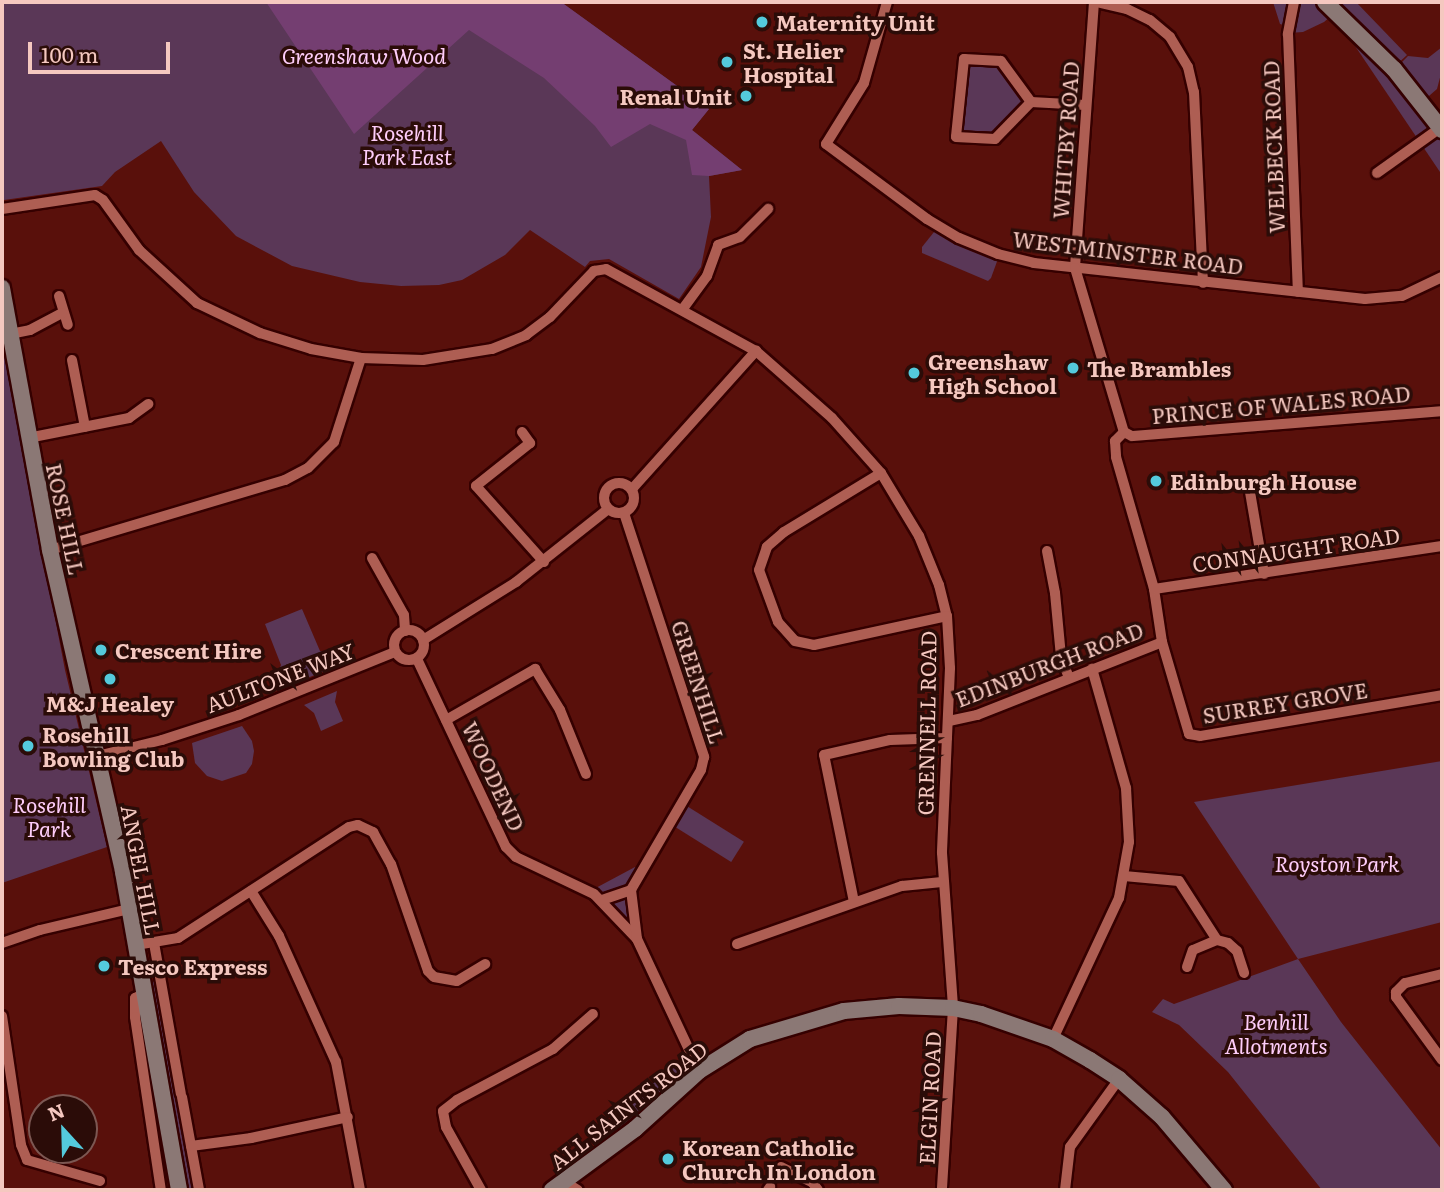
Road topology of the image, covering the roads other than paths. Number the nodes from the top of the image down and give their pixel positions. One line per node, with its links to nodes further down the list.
1 (887, 2): 11 (street, WESTMINSTER ROAD)
2 (1095, 2): 6 (street, WHITBY ROAD); 13 (street)
3 (1294, 2): 15 (street, WELBECK ROAD)
4 (1325, 2): 7 (main road)
5 (1031, 102): 5 (street); 6 (street)
6 (1086, 105): 11 (street, WHITBY ROAD)
7 (1441, 129): 8 (street)
8 (1377, 173)
9 (2, 209): 22 (street)
10 (768, 209): 17 (street)
11 (1075, 268): 13 (street, WESTMINSTER ROAD); 28 (street, WHITBY ROAD)
12 (1442, 277): 15 (street, WESTMINSTER ROAD)
13 (1203, 283): 15 (street, WESTMINSTER ROAD)
14 (2, 288): 20 (main road, ROSE HILL)
15 (1298, 292)
16 (59, 296): 18 (street)
17 (682, 310): 21 (street, GRENNELL ROAD); 22 (street, GRENNELL ROAD)
18 (61, 313): 19 (street); 20 (street)
19 (68, 325)
20 (10, 334): 29 (main road, ROSE HILL)
21 (756, 351): 30 (street, GRENNELL ROAD); 31 (street)
22 (361, 358): 36 (street)
23 (72, 360): 26 (street)
24 (148, 404): 26 (street)
25 (1442, 411): 28 (street, PRINCE OF WALES ROAD)
26 (85, 426): 29 (street)
27 (522, 432): 39 (street)
28 (1124, 432): 41 (street)
29 (27, 438): 36 (main road, ROSE HILL)
30 (881, 473): 42 (street, GRENNELL ROAD); 42 (street)
31 (632, 489): 33 (street); 34 (street)
32 (1250, 492): 40 (street)
33 (608, 509): 34 (street); 39 (street)
34 (624, 513): 58 (street, GREENHILL)
35 (1442, 546): 40 (street, CONNAUGHT ROAD)
36 (50, 550): 54 (main road, ROSE HILL)
37 (1047, 551): 49 (street)
38 (372, 558): 43 (street)
39 (544, 562): 44 (street)
40 (1264, 574): 41 (street, CONNAUGHT ROAD)
41 (1154, 589): 45 (street)
42 (947, 616): 52 (street, GRENNELL ROAD)
43 (405, 631): 44 (street); 46 (street)
44 (424, 640): 47 (street)
45 (1162, 642): 48 (street, EDINBURGH ROAD); 50 (street, SURREY GROVE)
46 (396, 652): 47 (street); 54 (street, AULTONE WAY)
47 (417, 659): 51 (street, WOODEND)
48 (1092, 669): 49 (street, EDINBURGH ROAD); 56 (street)
49 (1069, 678): 52 (street, EDINBURGH ROAD)
50 (1442, 695)
51 (446, 720): 55 (street); 60 (street, WOODEND)
52 (949, 722): 53 (street, GRENNELL ROAD)
53 (947, 738): 57 (street, GRENNELL ROAD); 61 (street)
54 (97, 756): 62 (main road, ANGEL HILL)
55 (586, 774)
56 (1124, 876): 64 (street); 77 (street)
57 (942, 882): 61 (street); 74 (street, GRENNELL ROAD)
58 (631, 890): 60 (street); 63 (street, WOODEND)
59 (251, 891): 66 (street); 69 (street); 81 (street)
60 (602, 900): 63 (street, WOODEND)
61 (854, 902): 67 (street)
62 (129, 909): 65 (street); 68 (main road, ANGEL HILL)
63 (637, 939): 79 (street, WOODEND)
64 (1217, 940): 70 (street); 71 (street)
65 (2, 943)
66 (154, 943): 68 (street); 82 (street)
67 (737, 944)
68 (136, 945): 73 (main road, ANGEL HILL)
69 (485, 964)
70 (1187, 967)
71 (1244, 973)
72 (1442, 974): 78 (street)
73 (145, 992): 86 (street, ANGEL HILL); 87 (main road, ANGEL HILL)
74 (953, 1008): 77 (main road, ALL SAINTS ROAD); 79 (main road, ALL SAINTS ROAD); 92 (street, ELGIN ROAD)
75 (593, 1014): 90 (street)
76 (2, 1016): 84 (street)
77 (1053, 1040): 80 (main road, ALL SAINTS ROAD)
78 (1442, 1060)
79 (699, 1071): 85 (main road, ALL SAINTS ROAD)
80 (1119, 1079): 93 (street); 94 (main road, ALL SAINTS ROAD)
81 (348, 1117): 82 (street); 89 (street)
82 (191, 1146): 88 (street)
83 (781, 1167): 91 (street)
84 (94, 1175)
85 (565, 1188)
86 (162, 1190)
87 (179, 1190)
88 (199, 1190)
89 (360, 1190)
90 (481, 1190)
91 (818, 1190)
92 (942, 1190)
93 (1065, 1190)
94 (1224, 1190)

